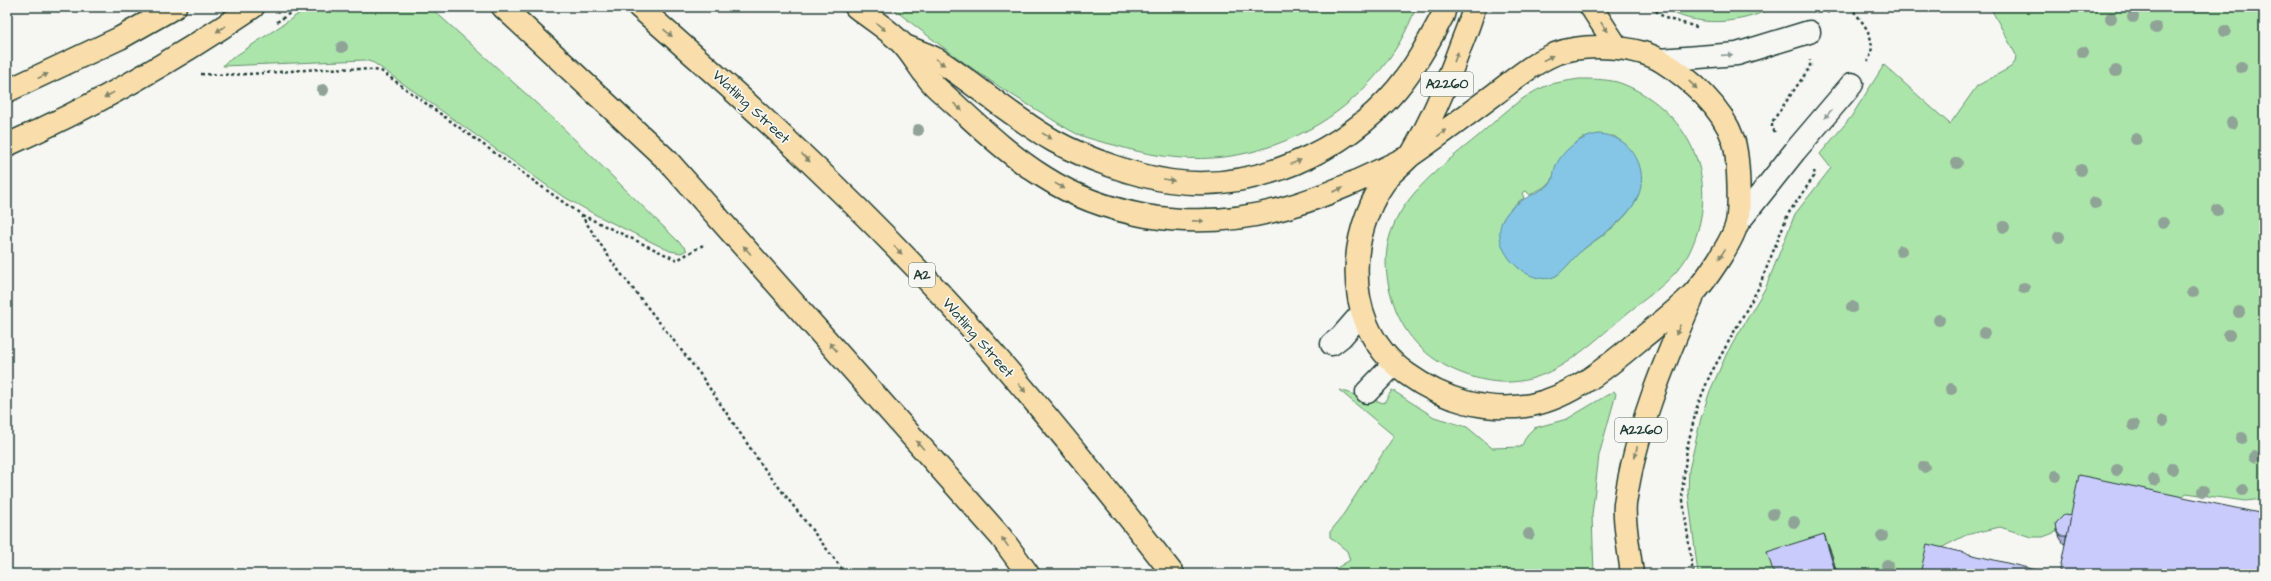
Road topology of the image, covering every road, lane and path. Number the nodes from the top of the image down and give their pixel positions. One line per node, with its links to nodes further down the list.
1 (174, 7): 19 (main road, one-way to 1)
2 (253, 7): 21 (main road, one-way to 21)
3 (503, 7): 26 (main road)
4 (639, 7): 34 (main road, Watling Street / A2, one-way to 34)
5 (856, 7): 13 (main road, one-way to 13)
6 (1445, 7): 13 (main road, one-way to 6)
7 (1474, 7): 22 (main road, A2260, one-way to 7)
8 (1591, 7): 14 (main road, one-way to 14)
9 (1651, 7): 11 (path)
10 (1850, 7): 18 (path)
11 (1700, 27)
12 (1809, 32): 16 (street, one-way to 12)
13 (905, 46): 22 (main road, one-way to 22)
14 (1617, 47): 16 (main road); 22 (main road, one-way to 14)
15 (1809, 58): 20 (path)
16 (1660, 60): 25 (main road, one-way to 25)
17 (196, 74): 24 (path)
18 (1852, 84): 25 (street, one-way to 25)
19 (7, 91)
20 (1778, 135)
21 (7, 145)
22 (1410, 156): 28 (main road)
23 (1812, 169): 36 (path)
24 (581, 215): 26 (path); 32 (path)
25 (1737, 224): 27 (main road, one-way to 27)
26 (730, 231): 33 (main road, one-way to 26)
27 (1694, 294): 30 (main road); 35 (main road, A2260, one-way to 35)
28 (1362, 313): 29 (street); 30 (main road)
29 (1332, 344)
30 (1394, 364): 31 (street)
31 (1367, 392)
32 (846, 574)
33 (1028, 574)
34 (1173, 574)
35 (1632, 574)
36 (1693, 574)

